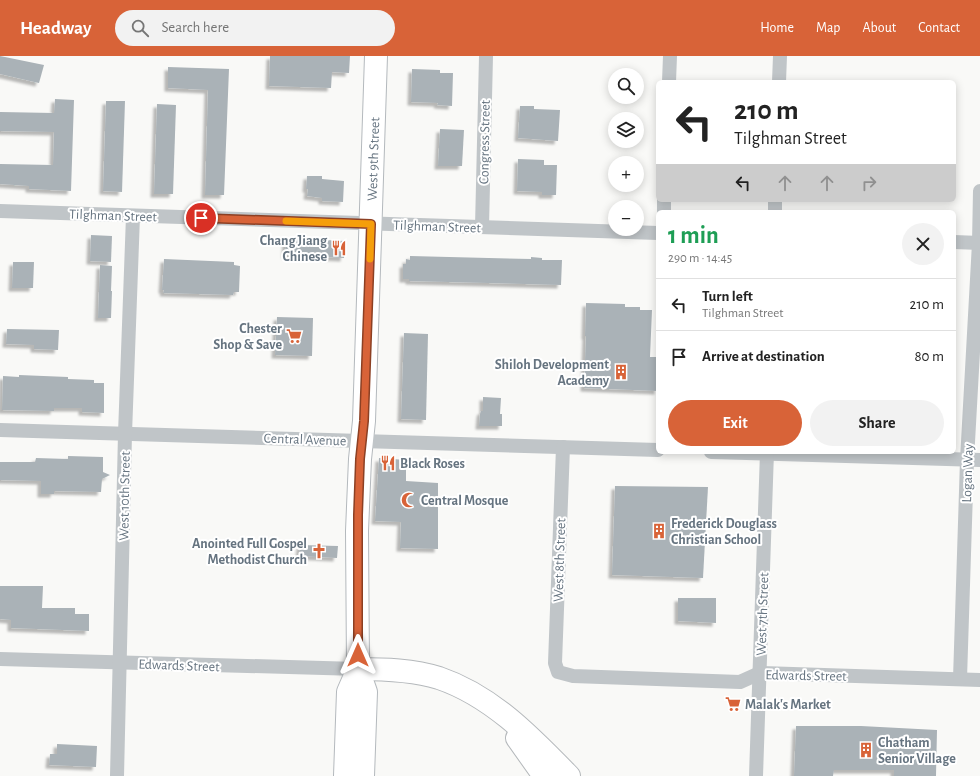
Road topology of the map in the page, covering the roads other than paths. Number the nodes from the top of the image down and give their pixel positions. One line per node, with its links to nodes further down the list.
1 (376, 56): 10 (main road, West 9th Street)
2 (486, 56): 11 (street, Congress Street)
3 (670, 56): 5 (street)
4 (780, 56): 6 (street)
5 (669, 80)
6 (779, 80)
7 (980, 191): 14 (street, Logan Way)
8 (0, 212): 9 (street, Tilghman Street)
9 (133, 216): 10 (street, Tilghman Street); 16 (street, West 10th Street)
10 (371, 224): 11 (street, Tilghman Street); 17 (main road, West 9th Street)
11 (482, 227): 12 (street, Tilghman Street)
12 (656, 233)
13 (956, 242): 14 (street)
14 (979, 243): 22 (street, Logan Way)
15 (0, 430): 16 (street, Central Avenue)
16 (125, 434): 17 (street, Central Avenue); 24 (street, West 10th Street)
17 (362, 441): 18 (street, Central Avenue); 25 (main road, West 9th Street)
18 (563, 447): 19 (street, Central Avenue); 26 (street, West 8th Street)
19 (656, 450)
20 (767, 454): 27 (street, West 7th Street)
21 (797, 454): 22 (street)
22 (974, 460): 28 (street, Logan Way)
23 (0, 659): 24 (street, Edwards Street)
24 (119, 663): 25 (street, Edwards Street); 31 (street, West 10th Street)
25 (358, 669): 30 (main road); 32 (main road, West 9th Street); 33 (main road, West 9th Street)
26 (558, 672): 27 (street, Edwards Street)
27 (760, 673): 28 (street, Edwards Street); 36 (street, West 7th Street)
28 (960, 679): 29 (street, Edwards Street)
29 (980, 680)
30 (489, 703): 34 (main road); 35 (main road)
31 (117, 776)
32 (345, 776)
33 (363, 776)
34 (544, 776)
35 (569, 776)
36 (756, 776)

